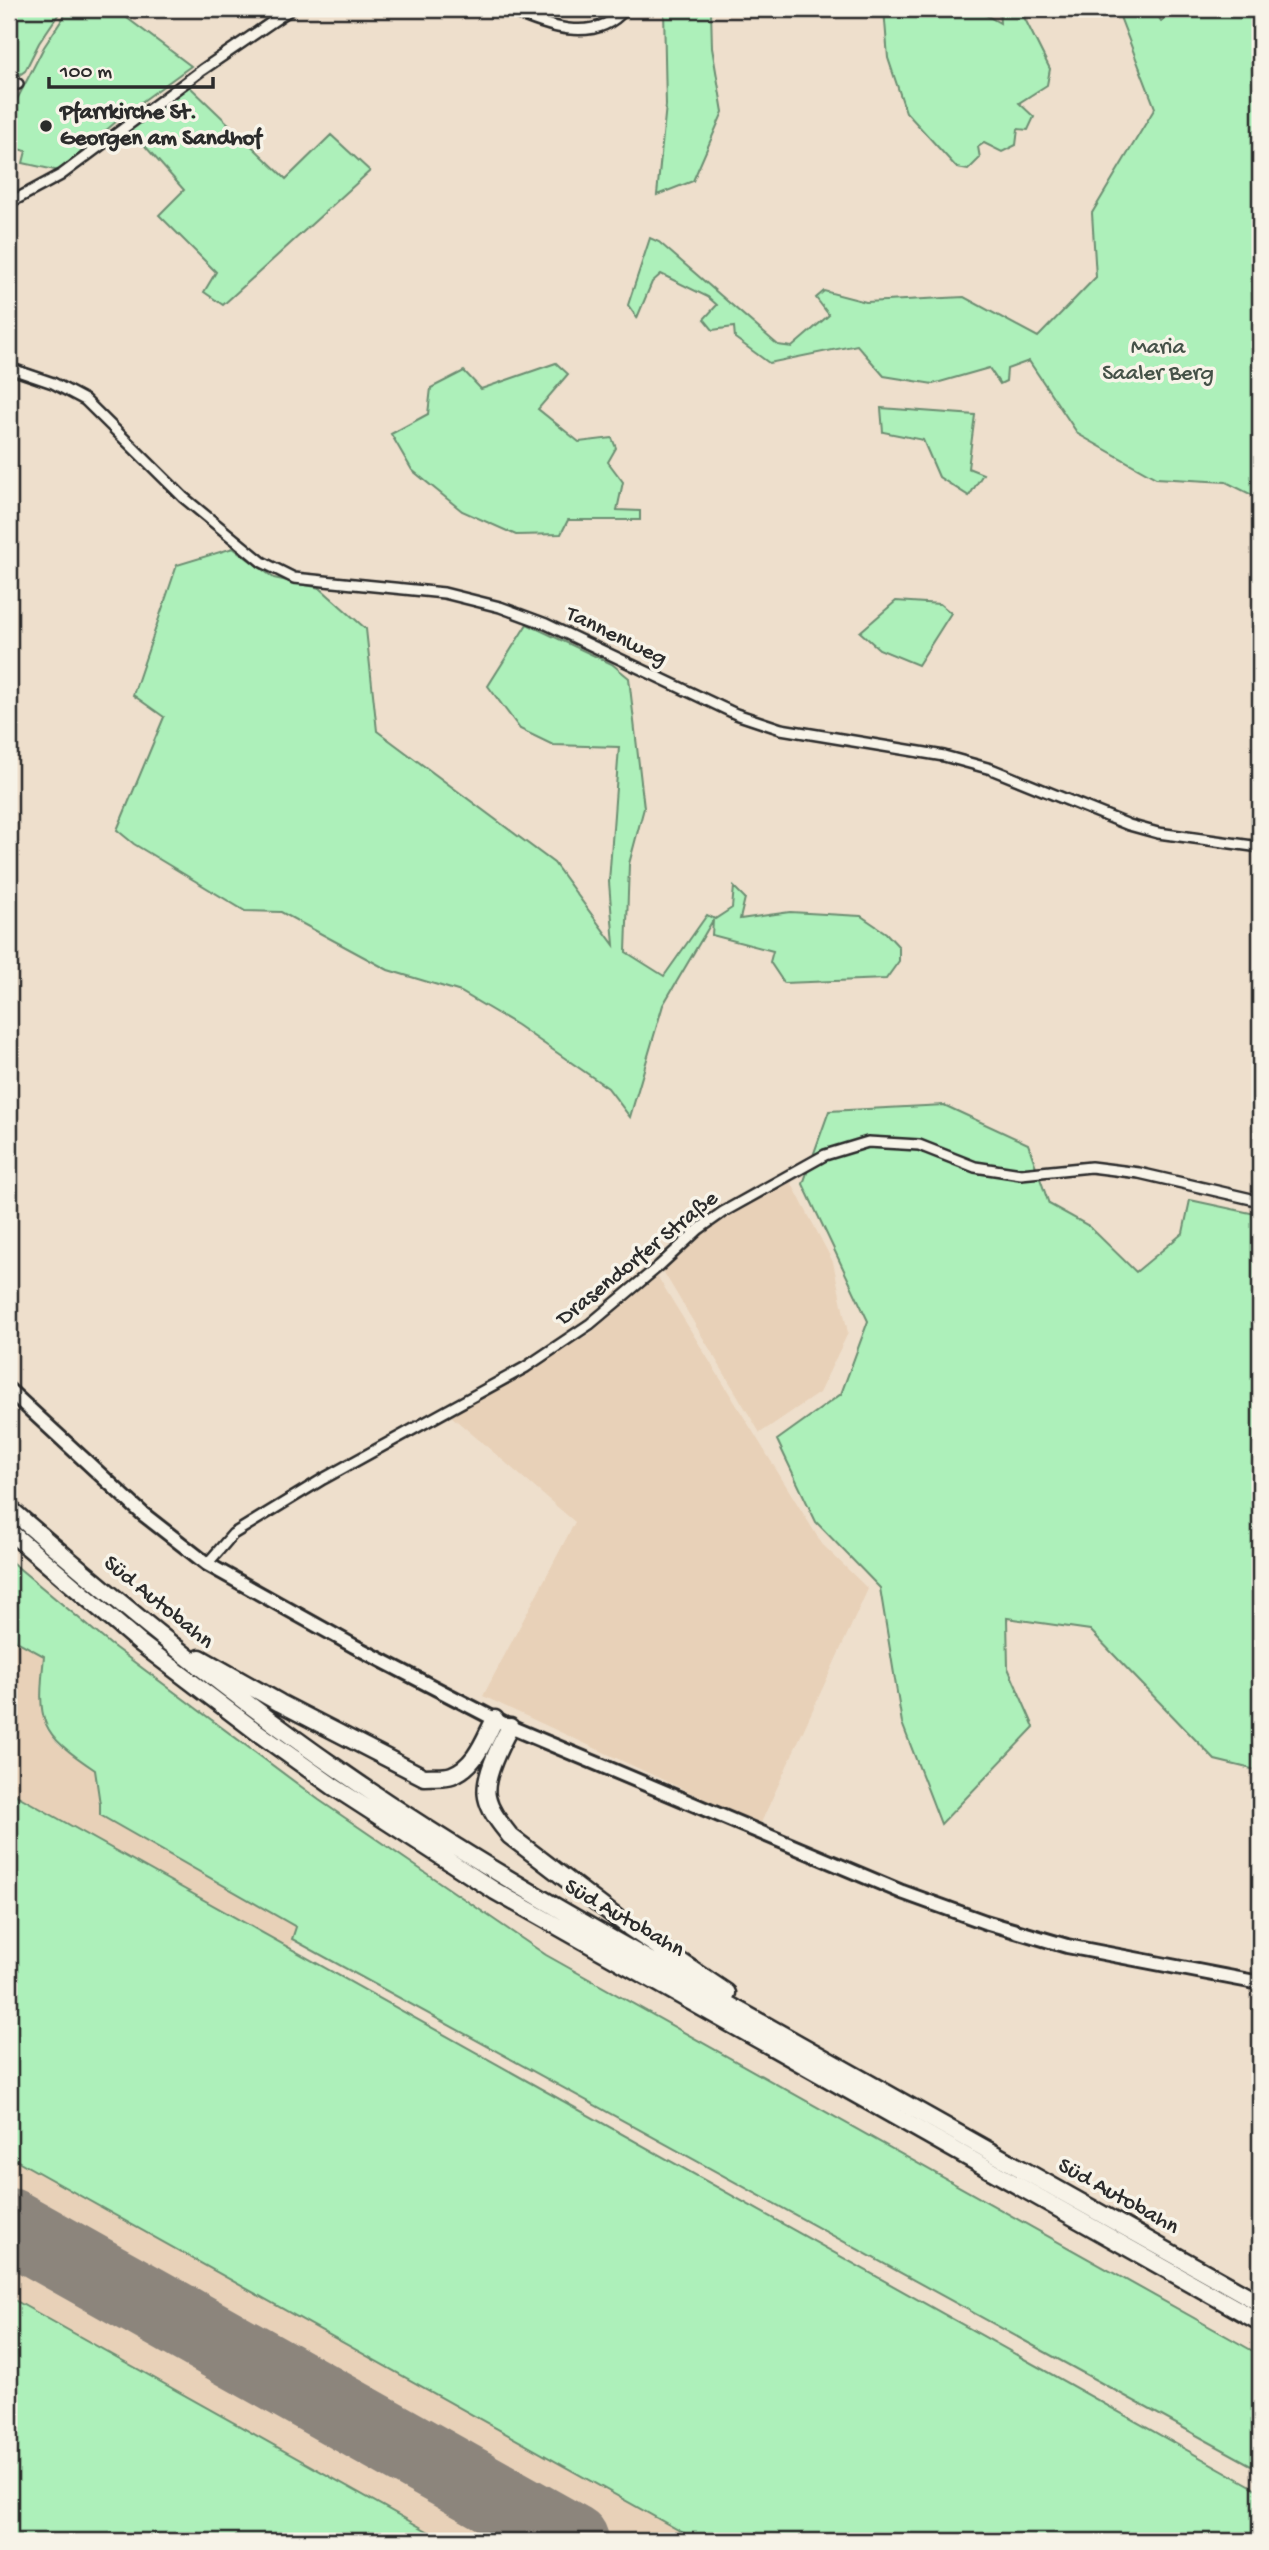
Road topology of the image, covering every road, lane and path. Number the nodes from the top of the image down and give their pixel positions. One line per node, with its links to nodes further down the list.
1 (291, 9): 4 (street)
2 (507, 9): 3 (street)
3 (625, 9)
4 (9, 203)
5 (9, 368): 6 (street, Tannenweg)
6 (1260, 846)
7 (1260, 1201): 13 (street, Drasendorfer Straße)
8 (9, 1390): 13 (main road)
9 (9, 1508): 14 (highway, Süd Autobahn)
10 (9, 1531): 12 (highway, Süd Autobahn)
11 (9, 1542): 12 (highway)
12 (40, 1560): 20 (highway, Süd Autobahn)
13 (207, 1564): 15 (main road)
14 (169, 1643): 15 (highway); 18 (highway, Süd Autobahn)
15 (495, 1719): 16 (main road)
16 (510, 1727): 17 (main road); 18 (highway)
17 (1260, 1983)
18 (766, 2025): 19 (highway, Süd Autobahn)
19 (1260, 2303)
20 (1260, 2322)

